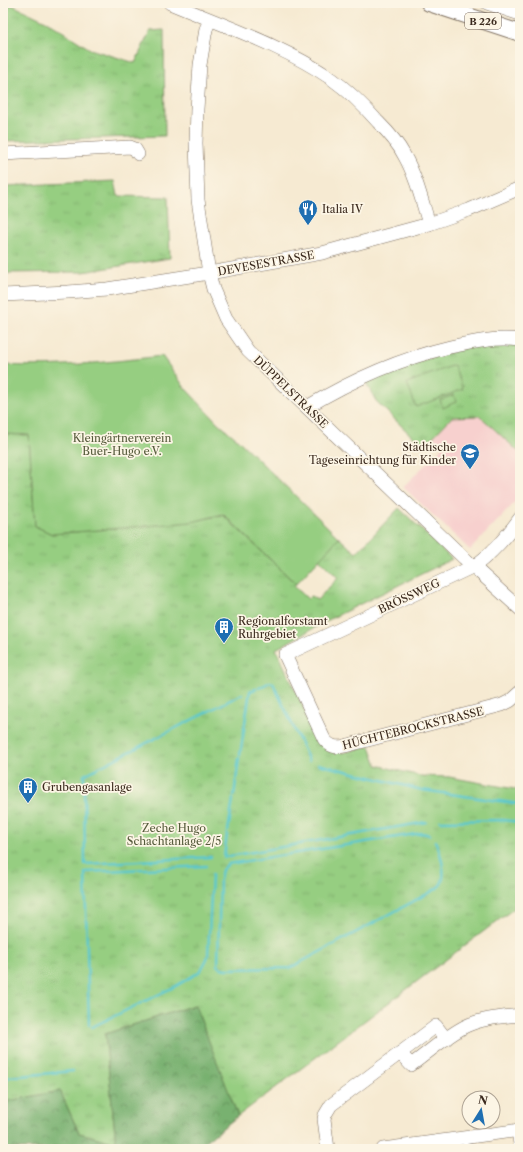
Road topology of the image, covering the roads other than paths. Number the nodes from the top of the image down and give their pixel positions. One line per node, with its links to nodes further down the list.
1 (170, 3): 6 (street)
2 (429, 3): 4 (main road, B 226)
3 (487, 3): 5 (street)
4 (447, 6): 7 (main road, B 226)
5 (520, 14)
6 (210, 20): 11 (street); 12 (street, DÜPPELSTRASSE)
7 (520, 33)
8 (3, 154): 9 (street)
9 (138, 154)
10 (520, 188): 11 (street, DEVESESTRASSE)
11 (429, 224): 12 (street, DEVESESTRASSE)
12 (208, 273): 13 (street, DEVESESTRASSE); 15 (street, DÜPPELSTRASSE)
13 (3, 295)
14 (520, 340): 15 (street)
15 (307, 407): 17 (street, DÜPPELSTRASSE)
16 (520, 518): 17 (street, BRÖSSWEG)
17 (474, 566): 18 (street, DÜPPELSTRASSE); 19 (street, BRÖSSWEG)
18 (520, 609)
19 (285, 655): 20 (street, HÜCHTEBROCKSTRASSE)
20 (520, 692)
21 (520, 1015): 25 (street)
22 (519, 1130): 23 (street); 24 (street)
23 (520, 1144)
24 (433, 1146): 26 (street)
25 (328, 1149)
26 (383, 1149)

